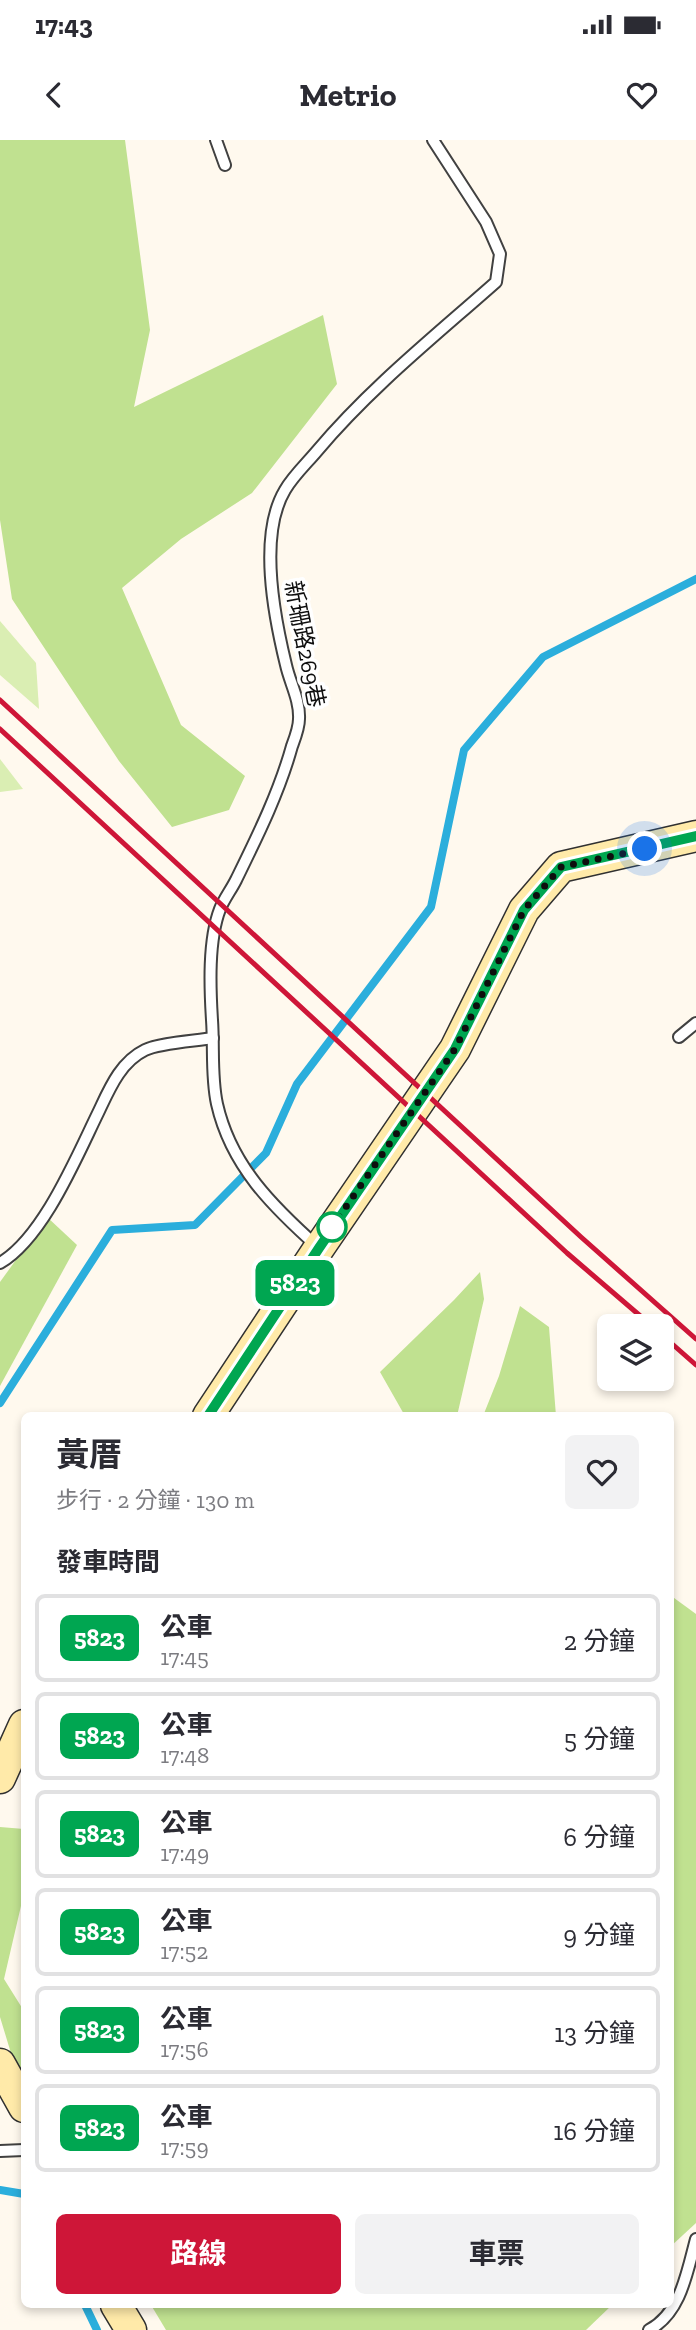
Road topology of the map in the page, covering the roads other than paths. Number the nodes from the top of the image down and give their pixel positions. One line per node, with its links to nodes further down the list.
1 (216, 140): 3 (lane)
2 (433, 140): 7 (lane, 新珊路269巷)
3 (225, 165)
4 (696, 836): 8 (street)
5 (696, 1023): 6 (lane)
6 (679, 1037)
7 (213, 1038): 8 (lane, 新珊路269巷); 9 (lane)
8 (319, 1248): 10 (street)
9 (0, 1264)
10 (211, 1412)
11 (21, 1732): 12 (street)
12 (0, 1778)
13 (0, 2064): 14 (street)
14 (21, 2102)
15 (21, 2150): 16 (lane)
16 (0, 2151)
17 (696, 2239): 18 (lane)
18 (674, 2305)
19 (118, 2308): 21 (street)
20 (672, 2308): 22 (lane)
21 (131, 2330)
22 (649, 2330)

